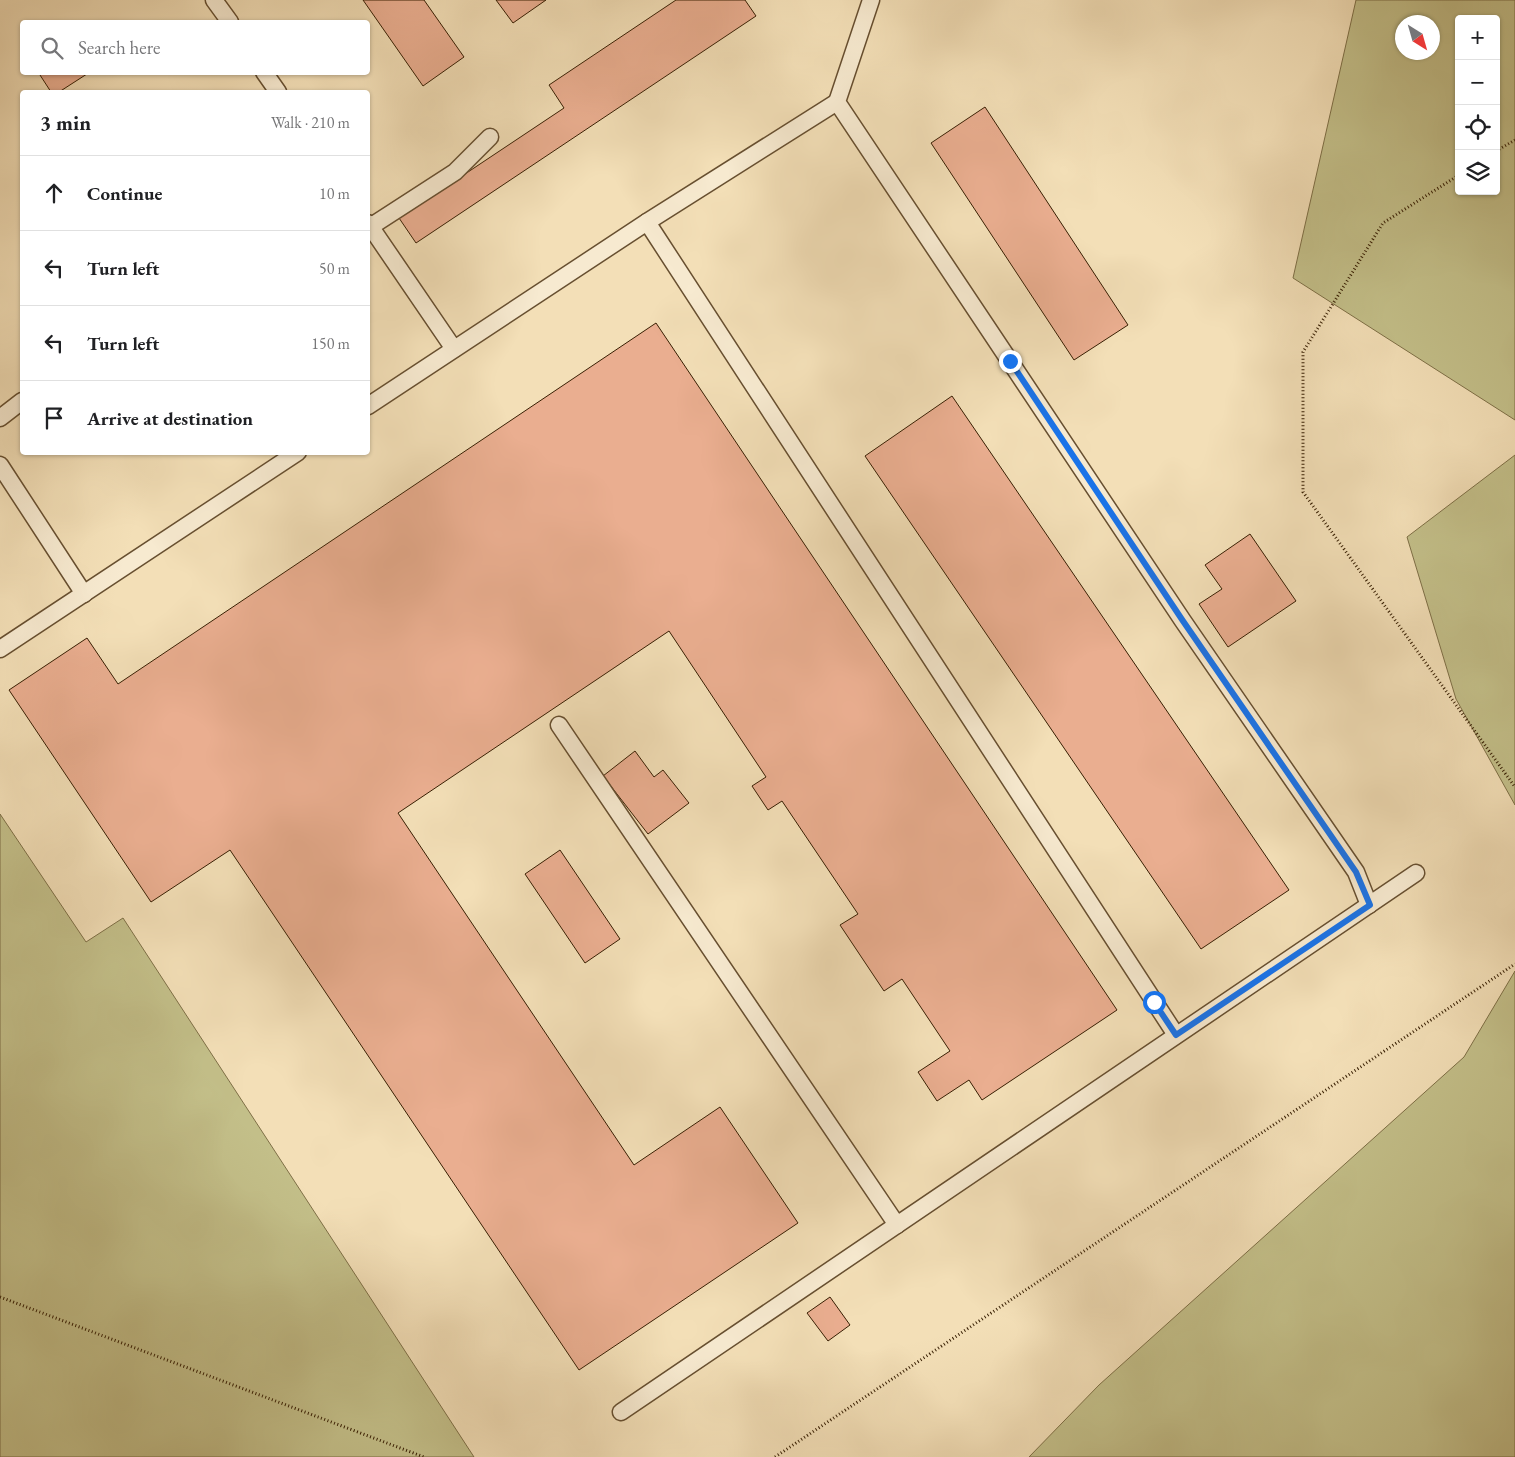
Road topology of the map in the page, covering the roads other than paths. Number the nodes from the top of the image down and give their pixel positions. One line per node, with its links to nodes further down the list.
1 (214, 0): 3 (lane)
2 (871, 0): 6 (lane)
3 (229, 20)
4 (266, 75): 5 (lane)
5 (277, 90)
6 (837, 102): 8 (lane); 21 (lane)
7 (490, 137): 9 (lane)
8 (647, 222): 11 (lane); 22 (lane)
9 (370, 224)
10 (370, 226): 11 (lane)
11 (454, 349): 13 (lane)
12 (20, 403): 14 (lane)
13 (370, 405)
14 (0, 418)
15 (293, 455): 17 (lane)
16 (0, 465): 17 (lane)
17 (84, 594): 18 (lane)
18 (0, 649)
19 (559, 725): 23 (lane)
20 (1416, 873): 21 (lane)
21 (1370, 905): 22 (lane)
22 (1176, 1035): 23 (lane)
23 (897, 1225): 24 (lane)
24 (620, 1412)

